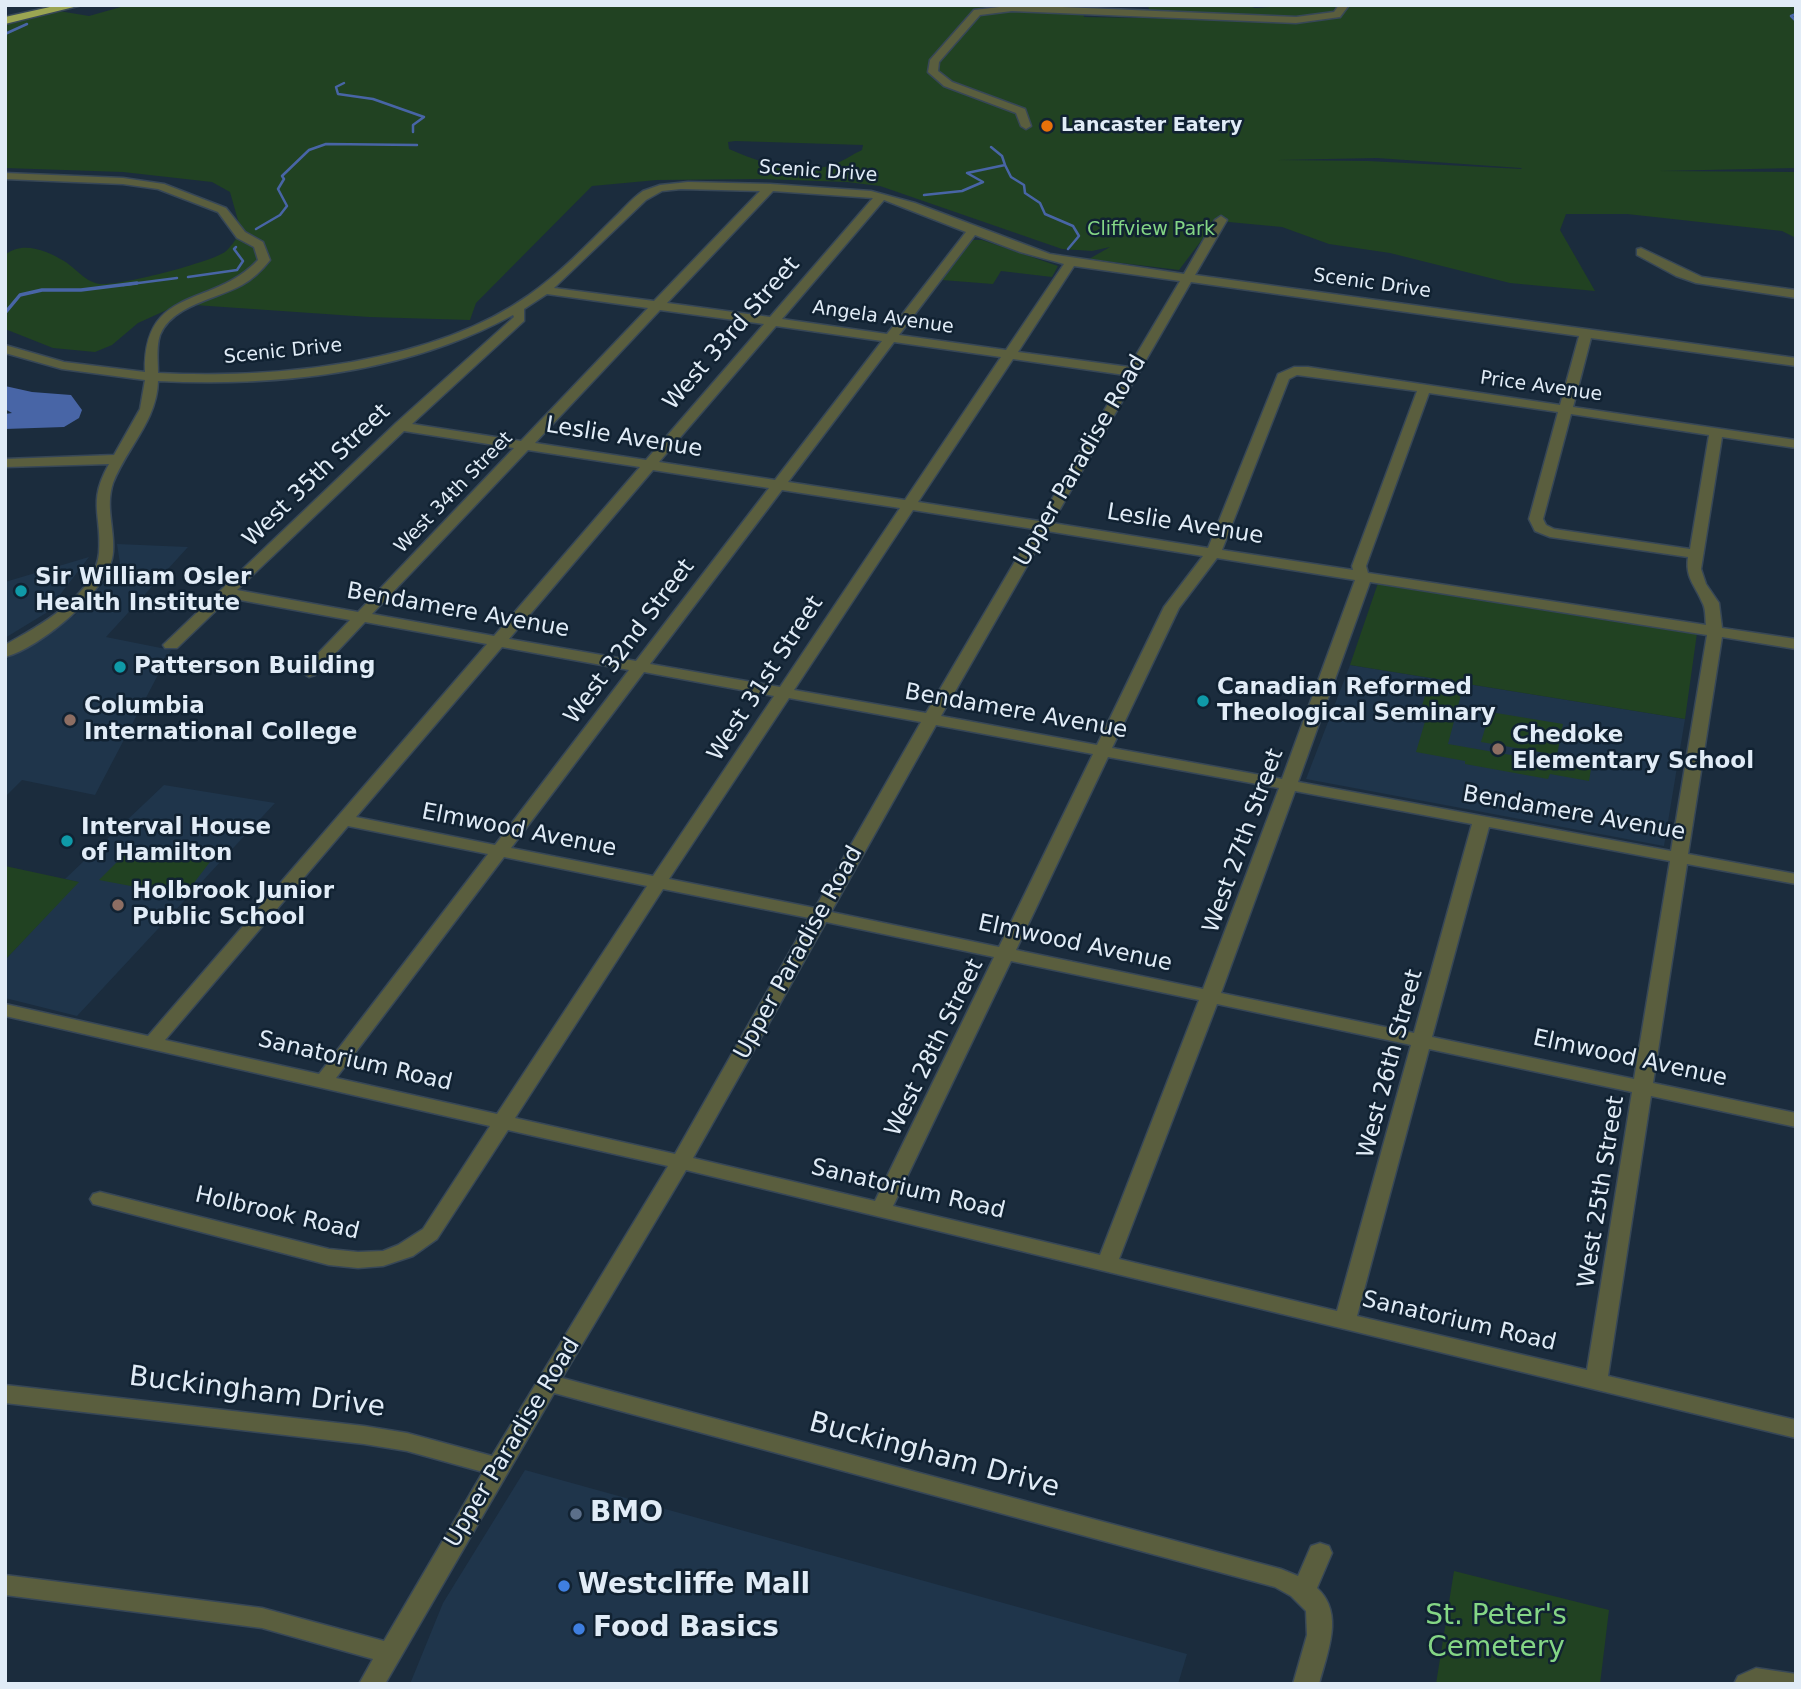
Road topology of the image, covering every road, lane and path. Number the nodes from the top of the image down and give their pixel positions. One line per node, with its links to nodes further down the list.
1 (37, 5): 4 (highway)
2 (76, 5): 5 (highway)
3 (1344, 5): 6 (street)
4 (5, 12)
5 (5, 21)
6 (1026, 126)
7 (5, 176): 29 (street)
8 (770, 187): 9 (street, Scenic Drive); 15 (street, Scenic Drive); 17 (street, West 34th Street)
9 (881, 196): 11 (street, Scenic Drive); 19 (street, West 33rd Street)
10 (1221, 220): 14 (street, Upper Paradise Road)
11 (973, 230): 13 (street, Scenic Drive); 22 (street, West 32nd Street)
12 (1641, 252): 16 (street)
13 (1071, 262): 14 (street, Scenic Drive); 25 (street, West 31st Street)
14 (1187, 278): 21 (street, Scenic Drive); 27 (street, Upper Paradise Road)
15 (545, 290): 17 (street, Angela Avenue); 18 (street, Scenic Drive)
16 (1796, 294)
17 (657, 306): 19 (street, Angela Avenue); 35 (street, West 34th Street)
18 (518, 308): 20 (street, Scenic Drive); 23 (street, West 35th Street)
19 (773, 322): 22 (street, Angela Avenue); 38 (street, West 33rd Street)
20 (481, 326): 23 (street); 29 (street, Scenic Drive)
21 (1586, 333): 26 (street, Scenic Drive); 31 (street)
22 (889, 338): 25 (street, Angela Avenue); 39 (street, West 32nd Street)
23 (496, 340): 32 (street, West 35th Street)
24 (5, 349): 29 (street, Scenic Drive)
25 (1010, 355): 27 (street, Angela Avenue); 40 (street, West 31st Street)
26 (1796, 362)
27 (1134, 372): 41 (street, Upper Paradise Road)
28 (1283, 377): 30 (street, Price Avenue); 42 (street, West 28th Street)
29 (152, 379): 36 (street)
30 (1424, 390): 31 (street, Price Avenue); 44 (street, West 27th Street)
31 (1565, 410): 33 (street, Price Avenue); 43 (street)
32 (401, 426): 35 (street, Leslie Avenue); 45 (street, West 35th Street)
33 (1716, 432): 34 (street, Price Avenue); 43 (street, West 25th Street)
34 (1796, 444)
35 (526, 446): 38 (street, Leslie Avenue); 46 (street, West 34th Street)
36 (118, 459): 37 (street); 51 (street)
37 (5, 463)
38 (650, 465): 39 (street, Leslie Avenue); 48 (street, West 33rd Street)
39 (777, 485): 40 (street, Leslie Avenue); 52 (street, West 32nd Street)
40 (907, 505): 41 (street, Leslie Avenue); 54 (street, West 31st Street)
41 (1044, 526): 42 (street, Leslie Avenue); 55 (street, Upper Paradise Road)
42 (1214, 552): 44 (street, Leslie Avenue); 56 (street, West 28th Street)
43 (1695, 554): 47 (street, West 25th Street)
44 (1362, 576): 47 (street, Leslie Avenue); 57 (street, West 27th Street)
45 (228, 593): 46 (street, Bendamere Avenue); 50 (street, West 35th Street)
46 (362, 617): 48 (street, Bendamere Avenue); 53 (street, West 34th Street)
47 (1715, 631): 49 (street, Leslie Avenue); 61 (street, West 25th Street)
48 (496, 642): 52 (street, Bendamere Avenue); 58 (street, West 33rd Street)
49 (1796, 644)
50 (171, 645)
51 (5, 652)
52 (640, 667): 54 (street, Bendamere Avenue); 60 (street, West 32nd Street)
53 (309, 673)
54 (785, 693): 55 (street, Bendamere Avenue); 63 (street, West 31st Street)
55 (931, 719): 56 (street, Bendamere Avenue); 64 (street, Upper Paradise Road)
56 (1103, 751): 57 (street, Bendamere Avenue); 65 (street, West 28th Street)
57 (1289, 785): 59 (street, Bendamere Avenue); 66 (street, West 27th Street)
58 (343, 820): 60 (street, Elmwood Avenue); 69 (street, West 33rd Street)
59 (1482, 820): 61 (street, Bendamere Avenue); 68 (street, West 26th Street)
60 (499, 852): 63 (street, Elmwood Avenue); 70 (street, West 32nd Street)
61 (1678, 857): 62 (street, Bendamere Avenue); 71 (street, West 25th Street)
62 (1796, 879)
63 (657, 884): 64 (street, Elmwood Avenue); 73 (street, West 31st Street)
64 (821, 915): 65 (street, Elmwood Avenue); 74 (street, Upper Paradise Road)
65 (1007, 954): 66 (street, Elmwood Avenue); 76 (street, West 28th Street)
66 (1211, 998): 68 (street, Elmwood Avenue); 77 (street, West 27th Street)
67 (5, 1010): 69 (street, Sanatorium Road)
68 (1423, 1041): 71 (street, Elmwood Avenue); 78 (street, West 26th Street)
69 (152, 1043): 70 (street, Sanatorium Road)
70 (323, 1082): 73 (street, Sanatorium Road)
71 (1643, 1086): 72 (street, Elmwood Avenue); 79 (street, West 25th Street)
72 (1796, 1120)
73 (500, 1122): 74 (street, Sanatorium Road); 75 (street, Holbrook Road)
74 (680, 1162): 76 (street, Sanatorium Road); 80 (street, Upper Paradise Road)
75 (100, 1199)
76 (881, 1210): 77 (street, Sanatorium Road)
77 (1107, 1264): 78 (street, Sanatorium Road)
78 (1345, 1321): 79 (street, Sanatorium Road)
79 (1596, 1382): 82 (street, Sanatorium Road)
80 (548, 1383): 83 (street, Upper Paradise Road); 86 (street, Buckingham Drive)
81 (5, 1394): 83 (street, Buckingham Drive)
82 (1796, 1429)
83 (499, 1467): 87 (street, Upper Paradise Road)
84 (1320, 1553): 86 (street)
85 (5, 1585): 87 (street)
86 (1304, 1589): 89 (street)
87 (390, 1653): 88 (street, Upper Paradise Road)
88 (372, 1684)
89 (1306, 1684)
90 (1747, 1684): 91 (street)
91 (1795, 1684)

